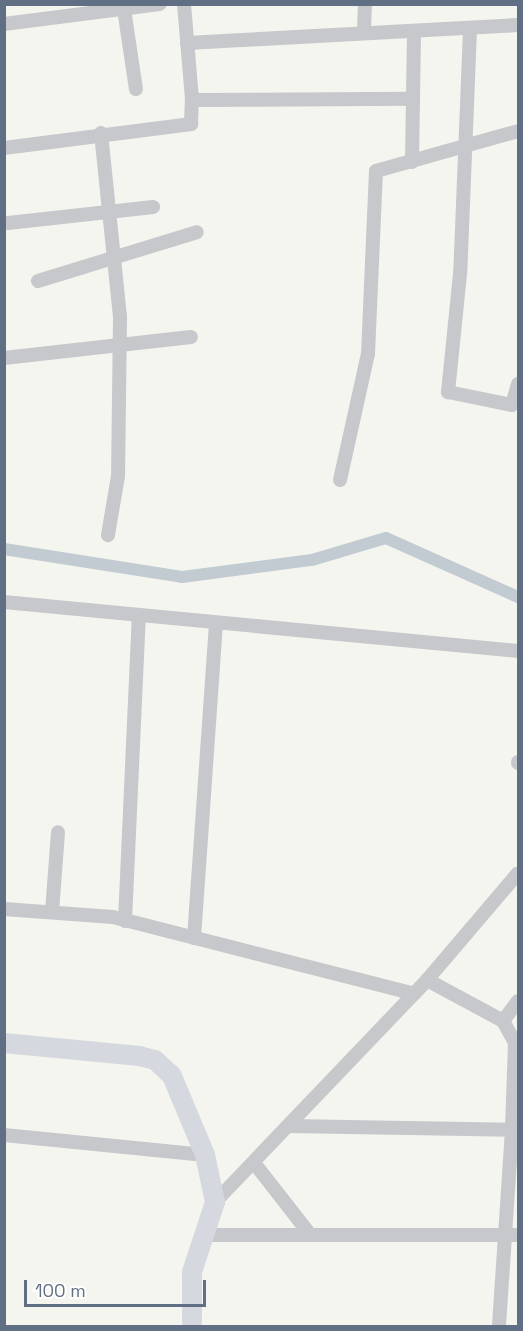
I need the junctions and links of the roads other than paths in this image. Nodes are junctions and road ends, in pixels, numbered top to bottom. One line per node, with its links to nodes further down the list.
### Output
1 (160, 4): 4 (street)
2 (184, 4): 10 (street)
3 (365, 4): 8 (street)
4 (124, 9): 5 (street); 11 (street)
5 (4, 24)
6 (519, 25): 7 (street)
7 (470, 30): 9 (street); 17 (street)
8 (364, 31): 9 (street); 10 (street)
9 (414, 31): 12 (street)
10 (188, 43): 13 (street)
11 (136, 89)
12 (411, 99): 13 (street); 18 (street)
13 (192, 100): 15 (street)
14 (519, 131): 17 (street)
15 (101, 133): 16 (street); 20 (street)
16 (4, 148)
17 (464, 149): 18 (street); 28 (street)
18 (412, 162): 29 (street)
19 (153, 207): 20 (street)
20 (113, 210): 21 (street); 23 (street)
21 (8, 223)
22 (197, 232): 23 (street)
23 (117, 258): 24 (street); 26 (street)
24 (38, 281)
25 (191, 337): 26 (street)
26 (117, 341): 27 (street); 30 (street)
27 (4, 358)
28 (519, 384)
29 (340, 480)
30 (108, 535)
31 (4, 602): 32 (street)
32 (139, 618): 33 (street); 39 (street)
33 (216, 624): 34 (street); 40 (street)
34 (519, 651)
35 (58, 832): 38 (street)
36 (519, 873): 41 (street)
37 (4, 909): 38 (street)
38 (52, 912): 39 (street)
39 (125, 921): 40 (street)
40 (194, 938): 42 (street)
41 (427, 980): 42 (street); 44 (street)
42 (414, 994): 46 (street)
43 (519, 1001): 44 (street)
44 (503, 1022): 47 (street)
45 (4, 1043): 49 (main road)
46 (289, 1126): 47 (street); 50 (street)
47 (515, 1130): 53 (street)
48 (4, 1135): 49 (street)
49 (205, 1155): 51 (main road)
50 (255, 1164): 51 (street); 52 (street)
51 (215, 1202): 54 (main road)
52 (309, 1233): 53 (street); 54 (street)
53 (513, 1234): 56 (street)
54 (202, 1235): 55 (main road)
55 (192, 1326)
56 (498, 1326)

